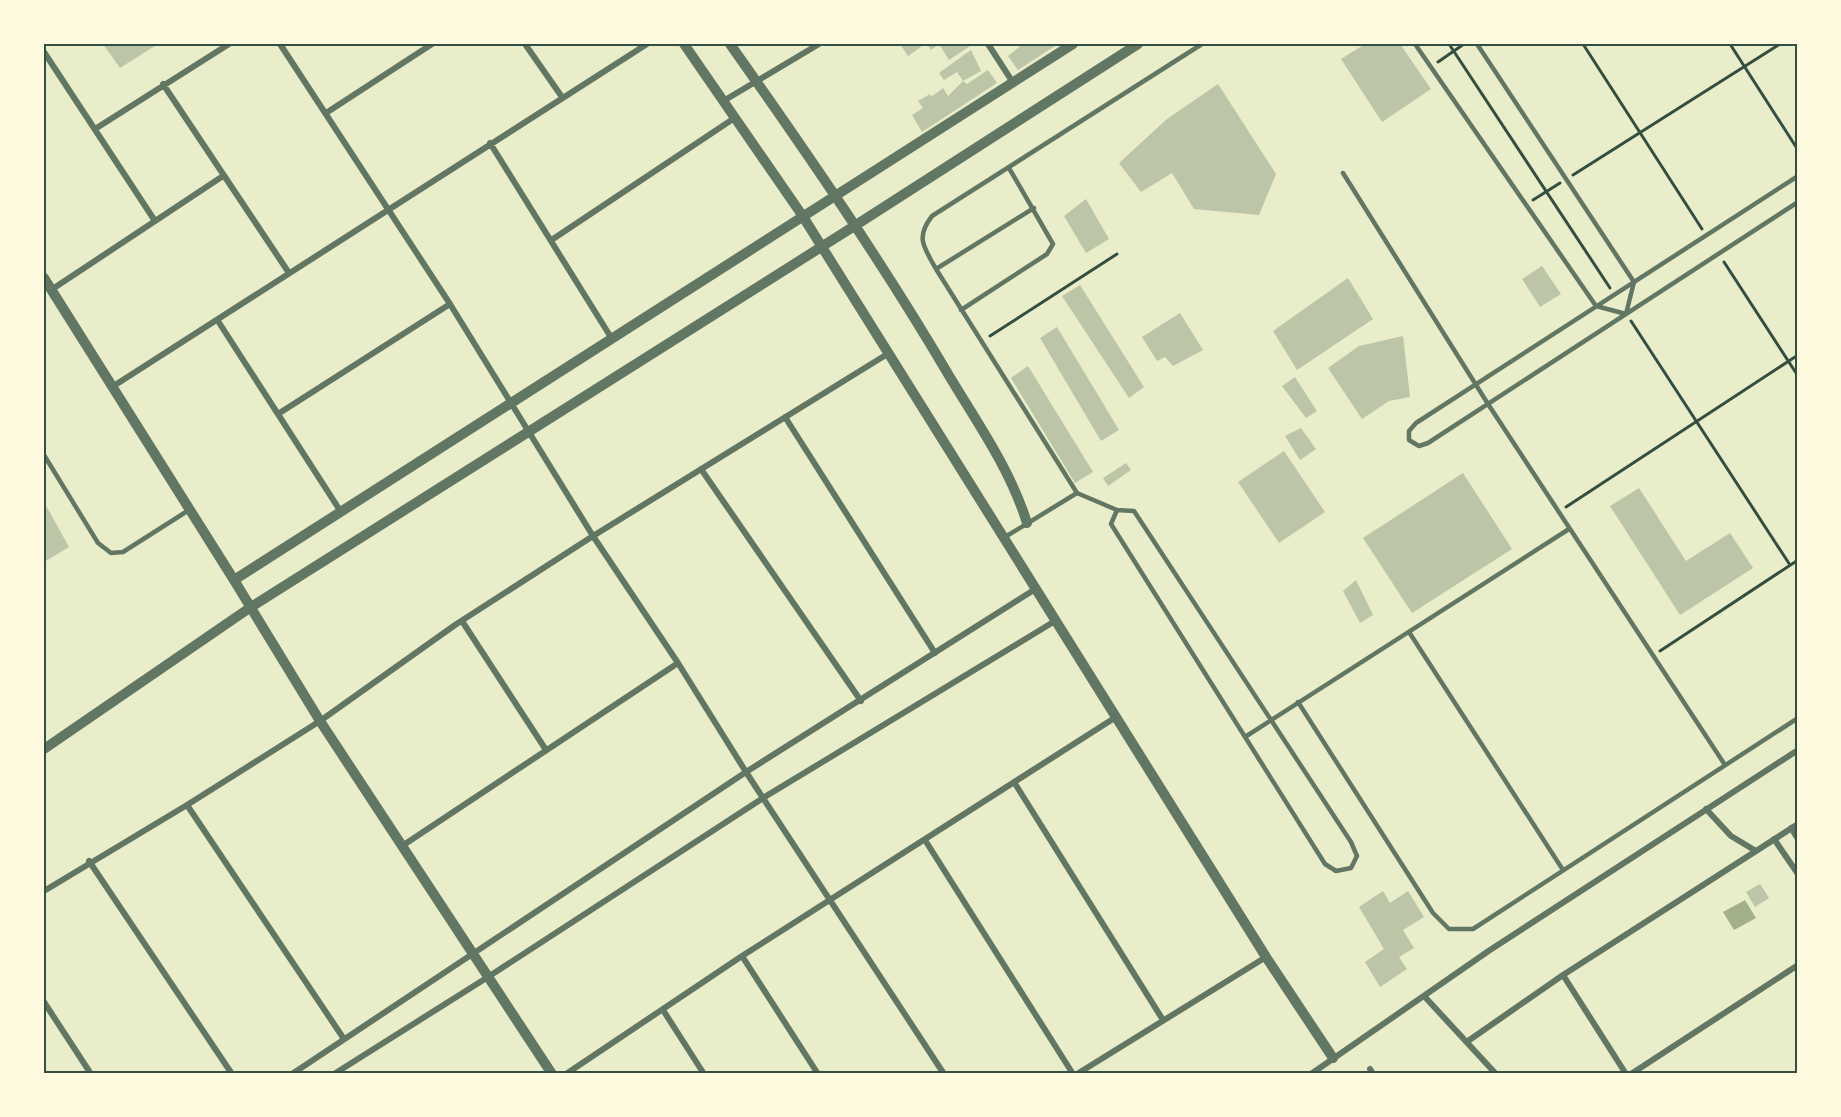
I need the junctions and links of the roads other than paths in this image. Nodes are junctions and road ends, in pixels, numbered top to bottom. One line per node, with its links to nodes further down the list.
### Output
1 (229, 44): 18 (street)
2 (280, 44): 21 (street)
3 (429, 44): 21 (street)
4 (525, 44): 19 (street)
5 (647, 44): 19 (street)
6 (684, 44): 20 (street)
7 (730, 44): 16 (street)
8 (819, 44): 16 (street)
9 (988, 44): 17 (street)
10 (1072, 44): 17 (street)
11 (1136, 44): 35 (street)
12 (1202, 44): 25 (lane)
13 (1415, 44): 44 (lane)
14 (1477, 44): 41 (lane)
15 (44, 52): 23 (street)
16 (756, 81): 20 (street); 29 (street)
17 (1012, 81): 29 (street)
18 (163, 84): 23 (street); 27 (street)
19 (562, 97): 24 (street)
20 (724, 100): 22 (street)
21 (326, 113): 32 (street)
22 (736, 117): 33 (street); 36 (street)
23 (94, 129): 34 (street)
24 (490, 143): 32 (street); 36 (street)
25 (1009, 168): 31 (lane); 38 (lane)
26 (1343, 173): 50 (lane)
27 (223, 176): 34 (street); 39 (street)
28 (1797, 176): 41 (lane)
29 (835, 194): 33 (street); 35 (street)
30 (1797, 202): 46 (lane)
31 (1034, 208): 38 (lane); 45 (lane)
32 (387, 210): 39 (street); 43 (street)
33 (802, 215): 37 (street); 48 (street)
34 (155, 221): 42 (street)
35 (856, 225): 37 (street); 63 (street)
36 (553, 239): 48 (street)
37 (821, 246): 49 (street); 56 (street)
38 (936, 269): 45 (lane)
39 (289, 273): 47 (street)
40 (44, 278): 42 (street)
41 (1634, 282): 44 (lane); 46 (lane)
42 (51, 290): 51 (street)
43 (450, 304): 53 (street); 54 (street)
44 (1596, 306): 46 (lane); 50 (lane)
45 (961, 310): 59 (lane)
46 (1626, 314): 52 (lane)
47 (218, 321): 51 (street); 54 (street)
48 (613, 339): 53 (street)
49 (889, 353): 55 (street); 66 (street)
50 (1476, 384): 52 (lane); 52 (lane)
51 (111, 387): 60 (street)
52 (1488, 404): 64 (lane)
53 (511, 405): 56 (street); 62 (street)
54 (278, 414): 62 (street)
55 (785, 417): 58 (street); 73 (street)
56 (528, 433): 65 (street); 69 (street)
57 (44, 455): 60 (lane)
58 (701, 468): 65 (street); 75 (street)
59 (1077, 493): 61 (lane); 63 (lane)
60 (189, 510): 67 (street)
61 (1117, 510): 79 (lane); 81 (lane)
62 (341, 513): 67 (street)
63 (1027, 523): 66 (lane)
64 (1569, 529): 72 (lane); 85 (lane)
65 (593, 536): 70 (street); 74 (street)
66 (1005, 537): 68 (street)
67 (234, 580): 69 (street)
68 (1037, 588): 71 (street); 73 (street)
69 (251, 607): 80 (street); 82 (street)
70 (462, 621): 80 (street); 83 (street)
71 (1054, 621): 77 (street); 88 (street)
72 (1409, 632): 76 (lane); 99 (lane)
73 (935, 653): 75 (street)
74 (678, 663): 83 (street); 86 (street)
75 (861, 701): 86 (street)
76 (1298, 702): 79 (lane); 99 (lane)
77 (1116, 717): 87 (street); 105 (street)
78 (1797, 718): 85 (lane)
79 (1271, 719): 81 (lane); 81 (lane)
80 (320, 721): 89 (street); 96 (street)
81 (1245, 737)
82 (44, 749)
83 (546, 750): 96 (street)
84 (1797, 750): 90 (street)
85 (1725, 765): 99 (lane)
86 (746, 772): 88 (street); 103 (street)
87 (1014, 783): 95 (street); 112 (street)
88 (763, 798): 102 (street); 108 (street)
89 (188, 805): 98 (street); 113 (street)
90 (1706, 809): 97 (street); 109 (street)
91 (1797, 824): 92 (street)
92 (1791, 828): 93 (street); 94 (street)
93 (1774, 839): 97 (street); 100 (street)
94 (1797, 839)
95 (925, 840): 102 (street); 125 (street)
96 (401, 847): 103 (street)
97 (1756, 851): 107 (street)
98 (89, 861): 101 (street); 117 (street)
99 (1563, 870)
100 (1797, 874)
101 (44, 891)
102 (831, 900): 104 (street); 124 (street)
103 (473, 952): 108 (street); 113 (street)
104 (742, 956): 111 (street); 123 (street)
105 (1266, 957): 112 (street); 115 (street)
106 (1797, 965): 129 (street)
107 (1563, 975): 114 (street); 128 (street)
108 (488, 977): 119 (street); 120 (street)
109 (1425, 997): 114 (street); 115 (street)
110 (44, 1002): 116 (street)
111 (663, 1010): 121 (street); 122 (street)
112 (1163, 1020): 125 (street)
113 (344, 1039): 118 (street)
114 (1468, 1041): 127 (street)
115 (1333, 1058): 126 (street)
116 (91, 1074)
117 (232, 1074)
118 (292, 1074)
119 (334, 1074)
120 (552, 1074)
121 (566, 1074)
122 (704, 1074)
123 (818, 1074)
124 (944, 1074)
125 (1075, 1074)
126 (1311, 1074)
127 (1496, 1074)
128 (1626, 1074)
129 (1631, 1074)

